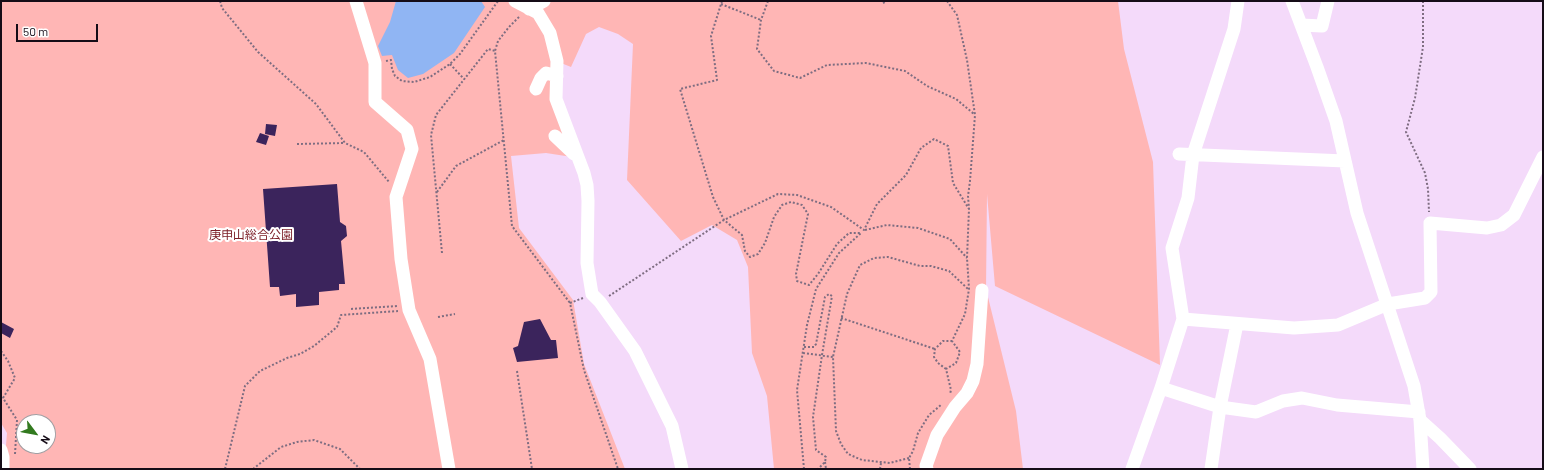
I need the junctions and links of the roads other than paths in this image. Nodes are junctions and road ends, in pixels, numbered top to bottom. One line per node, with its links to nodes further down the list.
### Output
1 (356, 1): 26 (street)
2 (515, 1): 7 (street)
3 (544, 1): 7 (street)
4 (1238, 1): 13 (street)
5 (1292, 1): 8 (street)
6 (1328, 1): 8 (street)
7 (529, 8): 9 (street)
8 (1301, 25): 16 (street)
9 (557, 76): 10 (street); 15 (street)
10 (536, 89)
11 (555, 136): 15 (street)
12 (1179, 154): 13 (street)
13 (1194, 155): 16 (street); 19 (street)
14 (1543, 157): 18 (street)
15 (578, 158): 27 (street)
16 (1345, 160): 18 (street)
17 (982, 290): 28 (street)
18 (1388, 304): 20 (street); 23 (street)
19 (1183, 319): 20 (street); 21 (street)
20 (1237, 324): 22 (street)
21 (1161, 388): 22 (street); 29 (street)
22 (1220, 407): 23 (street); 30 (street)
23 (1419, 416): 31 (street); 32 (street)
24 (1, 450): 25 (street)
25 (3, 469)
26 (449, 469)
27 (682, 469)
28 (927, 469)
29 (1132, 469)
30 (1211, 469)
31 (1423, 469)
32 (1470, 469)

